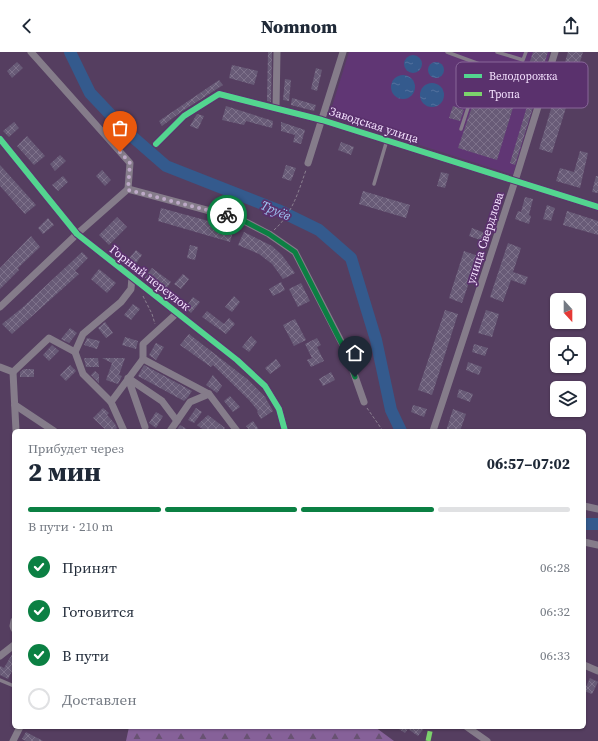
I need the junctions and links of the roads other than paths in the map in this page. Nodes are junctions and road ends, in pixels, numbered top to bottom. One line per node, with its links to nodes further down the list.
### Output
1 (31, 52): 22 (street)
2 (277, 52): 11 (street)
3 (343, 52): 14 (street)
4 (447, 52): 9 (lane)
5 (496, 52): 8 (lane)
6 (526, 52): 8 (lane)
7 (555, 52): 10 (street, улица Свердлова)
8 (509, 54)
9 (474, 62)
10 (552, 62)
11 (276, 108): 14 (street, Заводская улица); 18 (street, Заводская улица)
12 (468, 108): 15 (lane)
13 (538, 108): 20 (street, улица Свердлова)
14 (322, 120): 17 (street, Заводская улица); 19 (street)
15 (461, 128)
16 (0, 139): 24 (street, Горный переулок)
17 (387, 140): 20 (street, Заводская улица); 21 (lane)
18 (156, 144)
19 (308, 163)
20 (516, 181): 23 (street, Заводская улица); 45 (street, улица Свердлова)
21 (374, 184)
22 (128, 190): 24 (street); 35 (street)
23 (598, 207)
24 (77, 234): 25 (street, Горный переулок); 26 (street)
25 (132, 277): 27 (street, Горный переулок); 28 (street)
26 (0, 307)
27 (177, 313): 29 (street); 44 (street, Горный переулок)
28 (75, 352): 31 (street); 34 (street)
29 (142, 359): 32 (street); 33 (street)
30 (0, 367): 31 (street)
31 (13, 372): 36 (street)
32 (128, 378): 34 (street); 37 (street); 38 (street)
33 (209, 394): 37 (street); 43 (street)
34 (111, 402): 41 (street)
35 (364, 402)
36 (15, 405): 39 (street); 40 (street)
37 (177, 420): 42 (street)
38 (145, 427)
39 (16, 429)
40 (51, 429)
41 (123, 429)
42 (171, 429)
43 (235, 429)
44 (284, 429)
45 (434, 429)
46 (586, 506): 47 (street)
47 (598, 509)
48 (586, 542): 49 (street)
49 (598, 545)
50 (12, 647): 51 (street)
51 (0, 656)
52 (586, 666): 53 (street)
53 (598, 672)
54 (0, 680): 55 (lane)
55 (12, 685)
56 (19, 729): 58 (street)
57 (470, 729): 59 (street)
58 (13, 741)
59 (487, 741)

